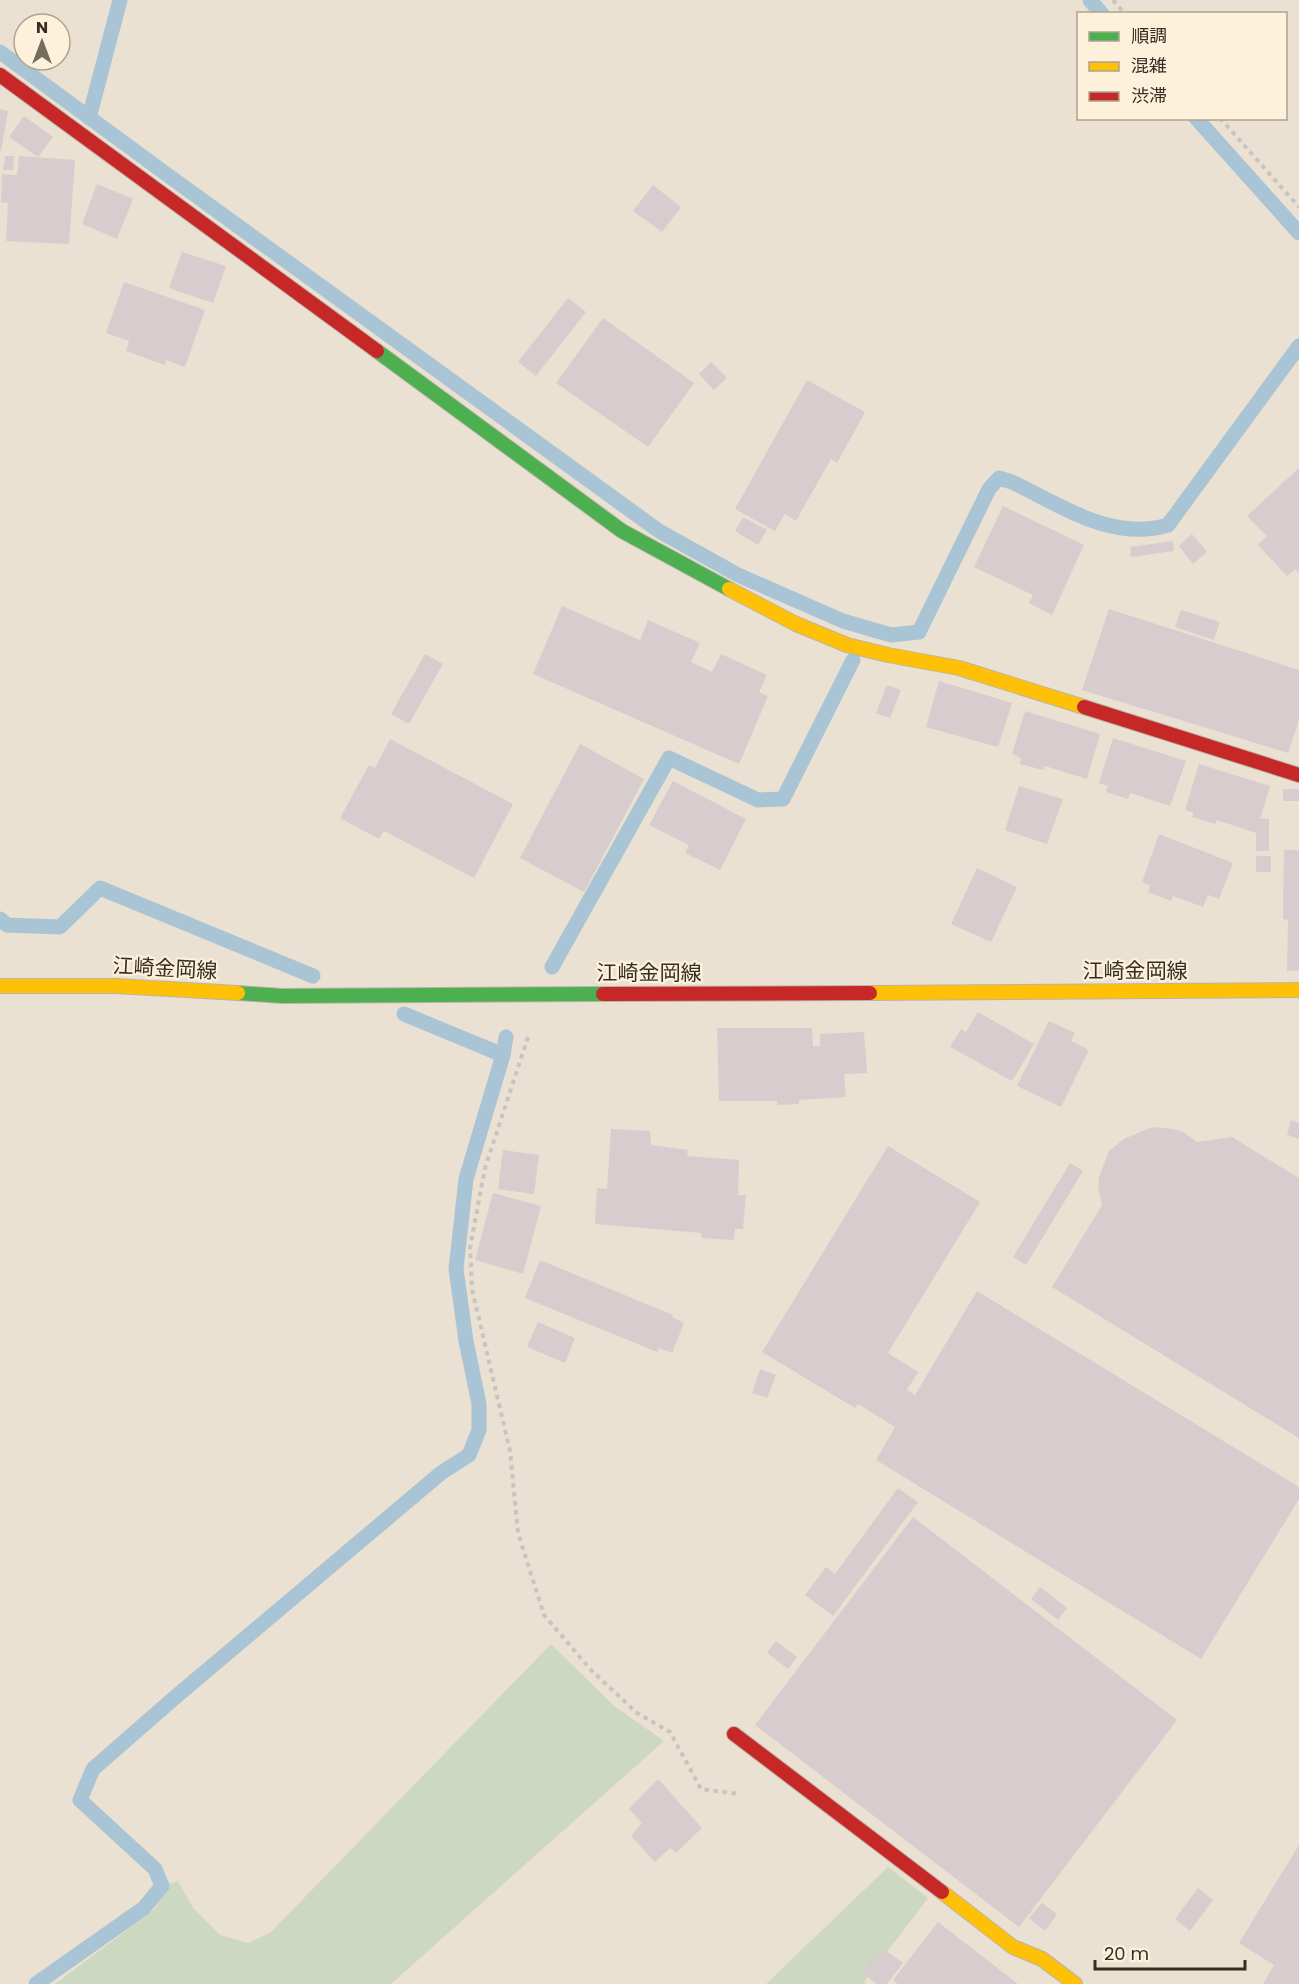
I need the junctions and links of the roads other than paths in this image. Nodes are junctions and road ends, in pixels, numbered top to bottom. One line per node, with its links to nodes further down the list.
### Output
1 (0, 75): 2 (street)
2 (1299, 775)
3 (0, 986): 4 (street, 江崎金岡線)
4 (1299, 990)
5 (734, 1734): 6 (street)
6 (1075, 1984)

